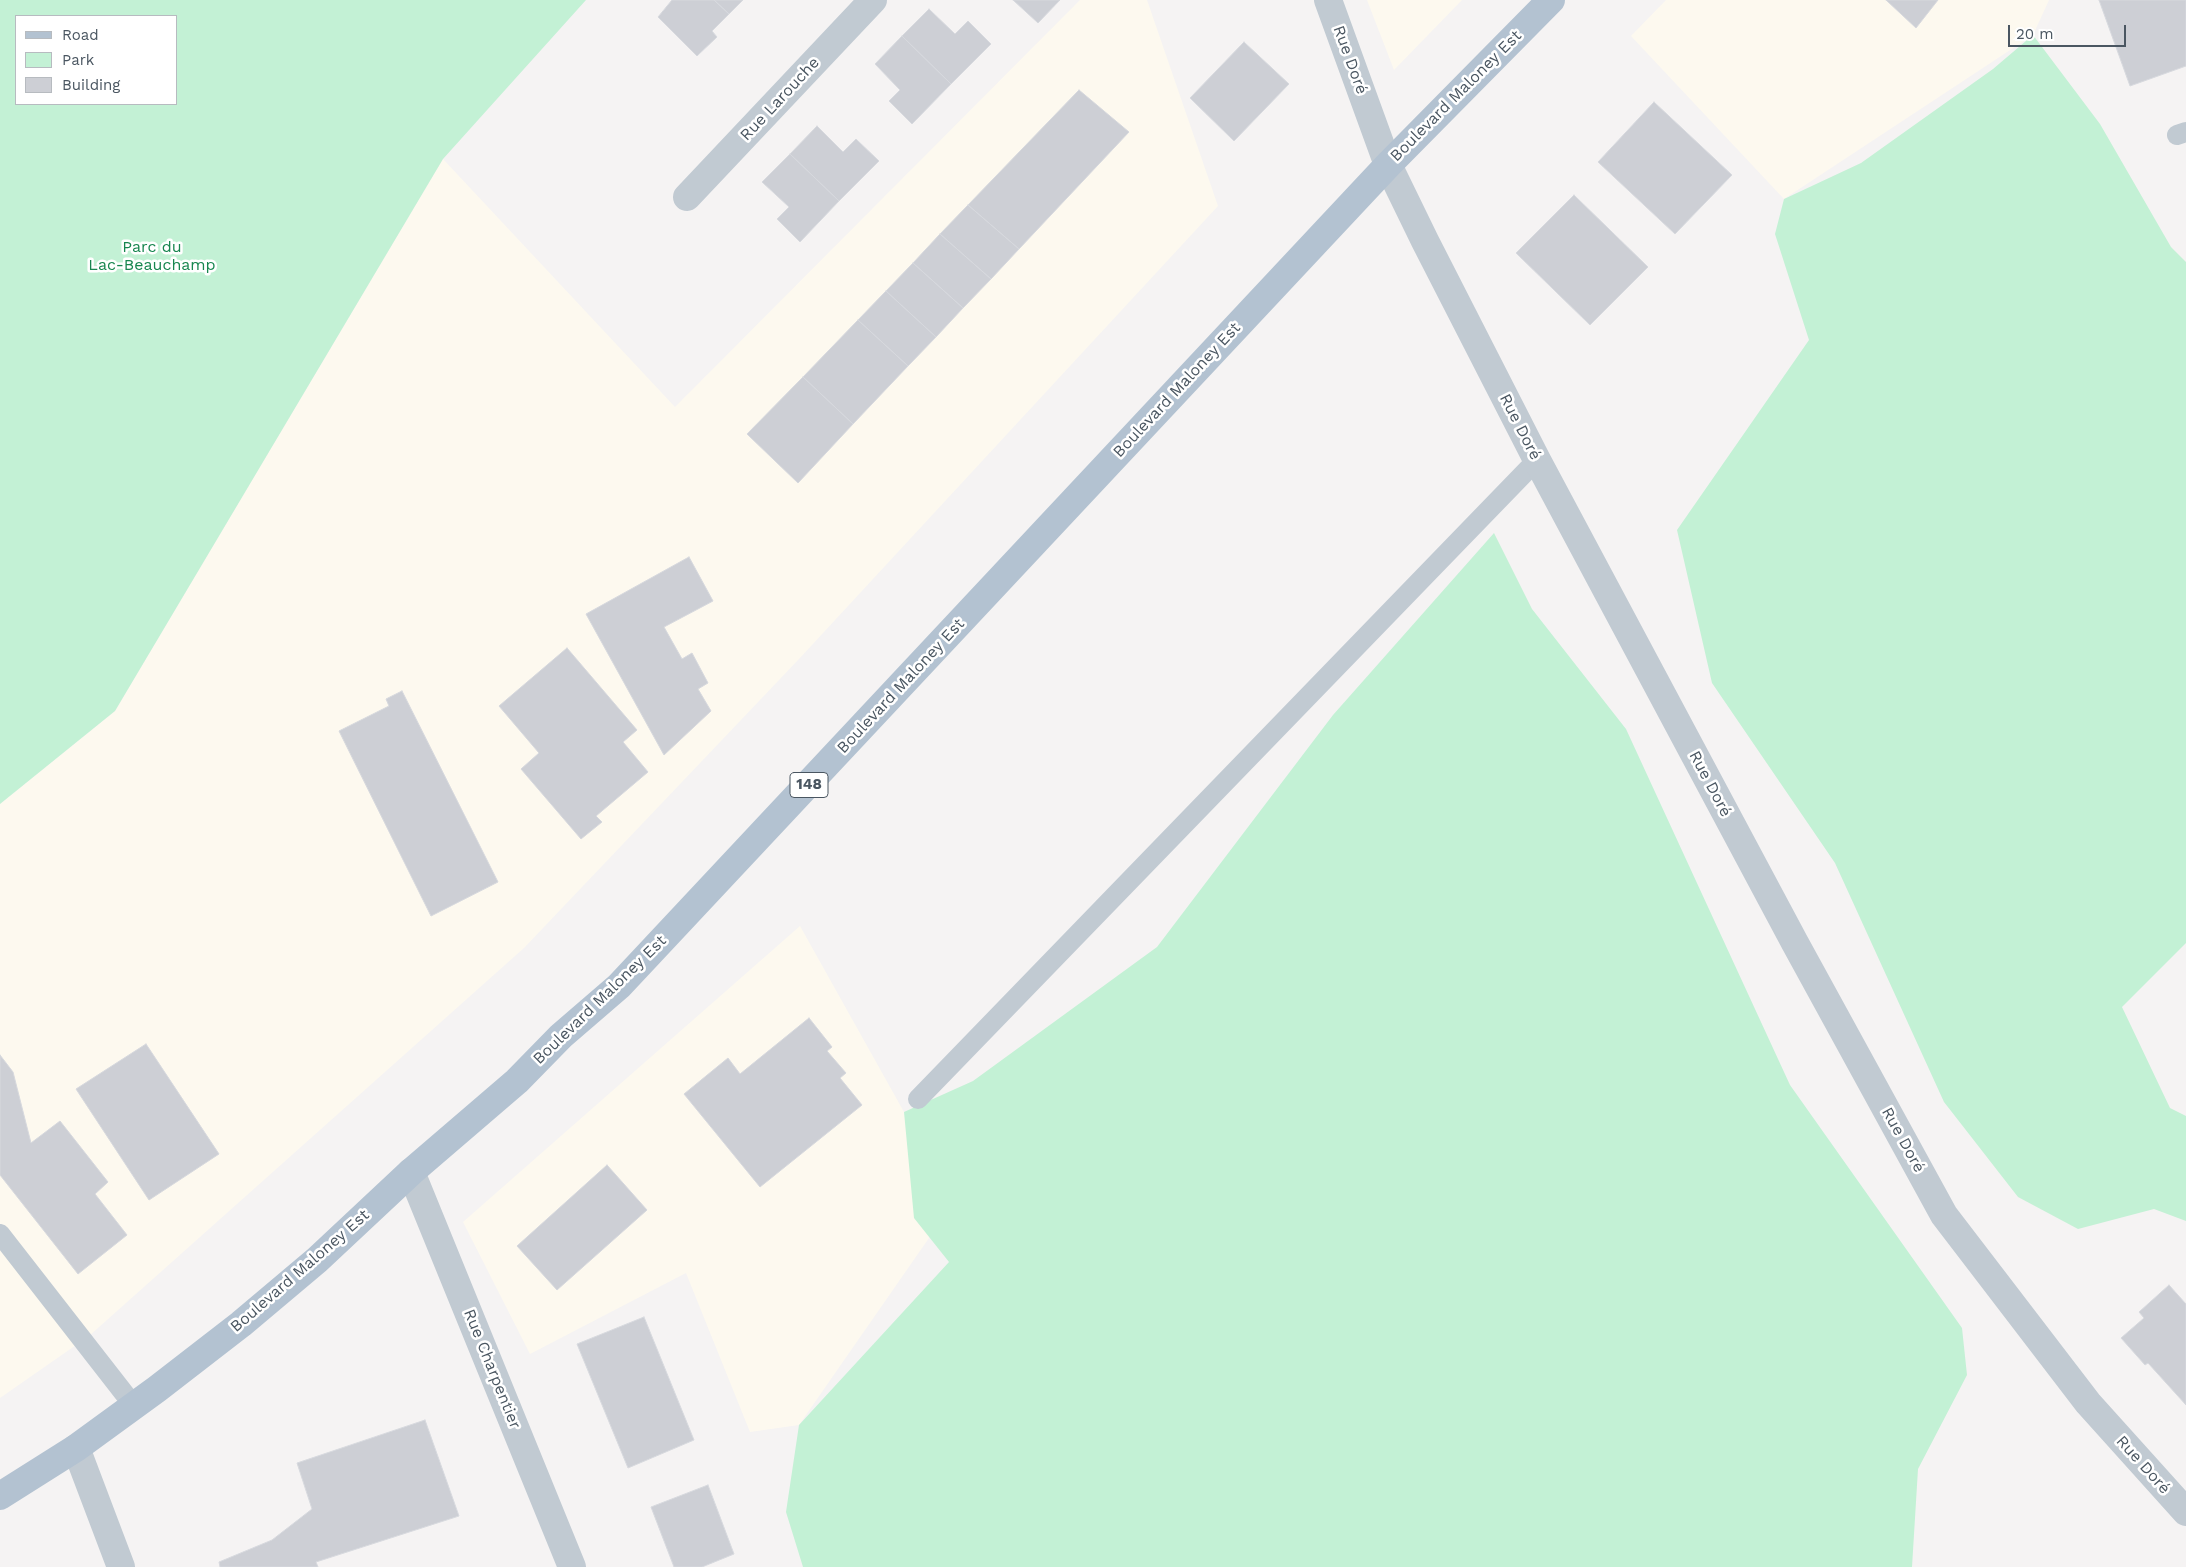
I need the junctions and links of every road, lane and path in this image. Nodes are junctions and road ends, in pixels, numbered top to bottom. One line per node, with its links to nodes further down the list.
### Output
1 (873, 0): 5 (street, Rue Larouche)
2 (1328, 0): 4 (street, Rue Doré)
3 (1551, 0): 4 (main road, Boulevard Maloney Est / 148)
4 (1388, 165): 6 (street, Rue Doré); 8 (main road, Boulevard Maloney Est / 148)
5 (687, 197)
6 (1537, 460): 7 (lane); 13 (street, Rue Doré)
7 (918, 1099)
8 (411, 1172): 10 (main road, Boulevard Maloney Est / 148); 15 (street, Rue Charpentier)
9 (0, 1234): 10 (lane)
10 (134, 1406): 11 (main road, Boulevard Maloney Est / 148)
11 (76, 1448): 12 (main road, Boulevard Maloney Est / 148); 14 (street)
12 (0, 1496)
13 (2186, 1512)
14 (121, 1567)
15 (572, 1567)

